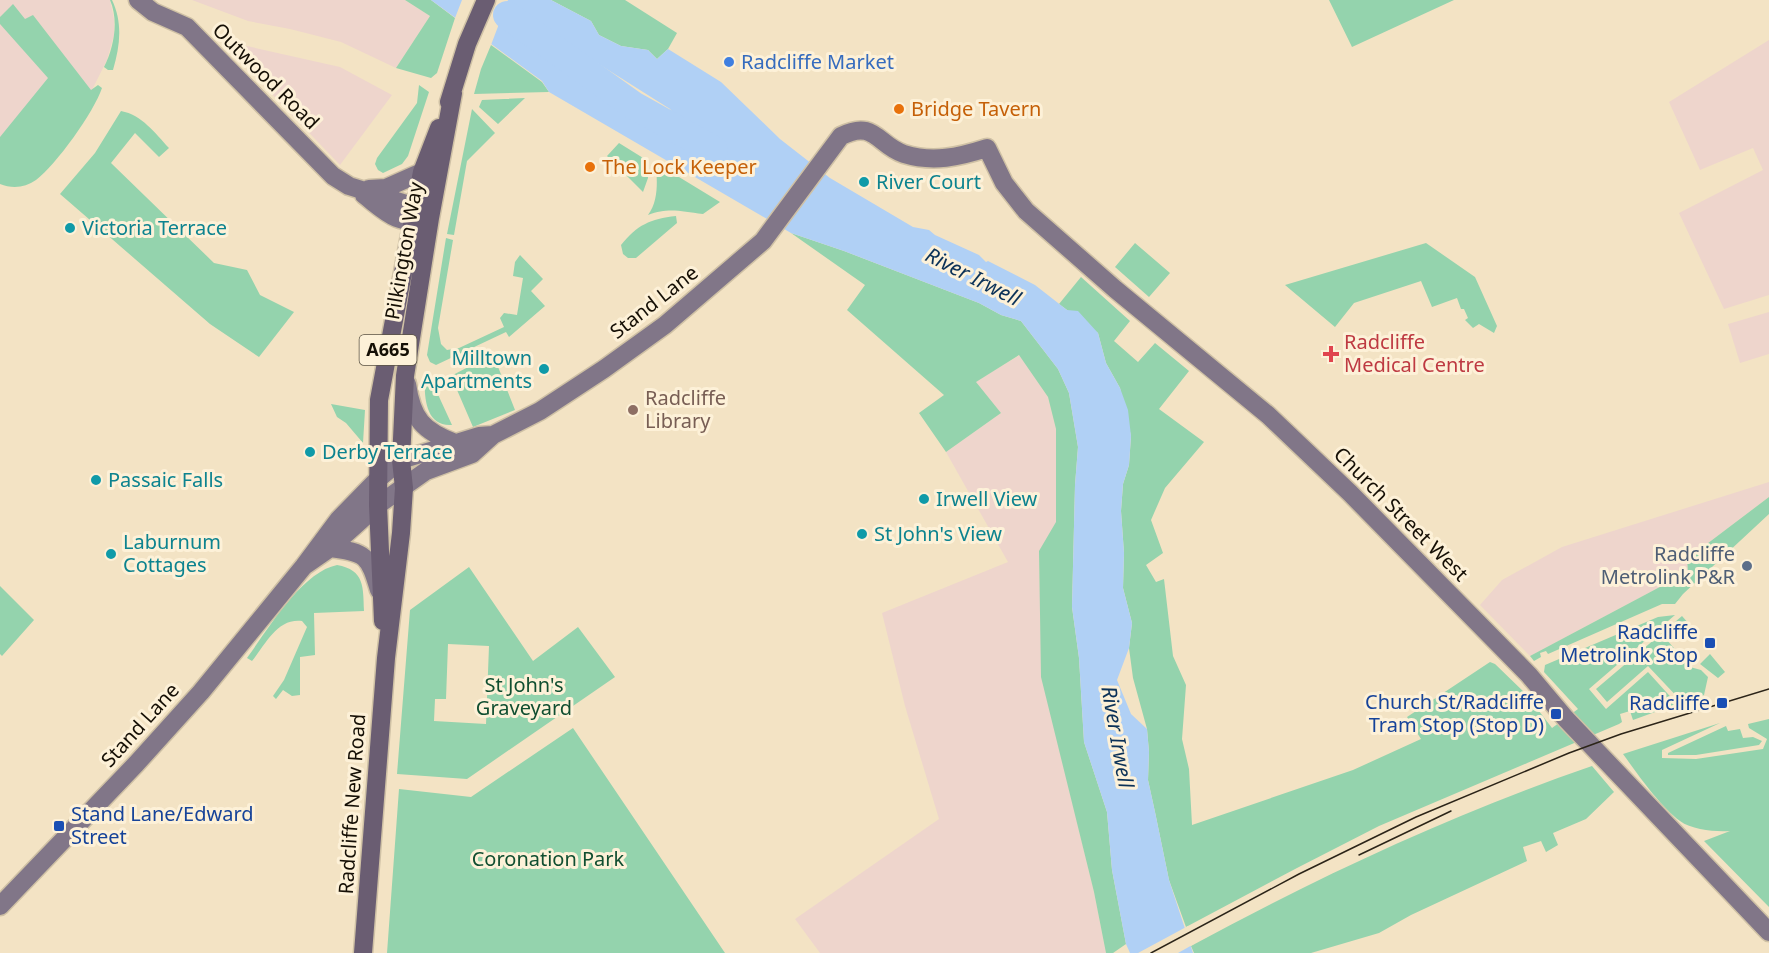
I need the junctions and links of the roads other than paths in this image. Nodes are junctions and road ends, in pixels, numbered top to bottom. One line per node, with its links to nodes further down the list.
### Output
1 (138, 0): 6 (street, Outwood Road)
2 (486, 0): 3 (main road, Pilkington Way / A665)
3 (453, 93): 5 (main road, Pilkington Way / A665); 7 (main road, Pilkington Way / A665)
4 (987, 148): 9 (street, Stand Lane); 20 (street, Church Street West)
5 (422, 172): 6 (street); 7 (main road, Pilkington Way / A665)
6 (358, 190): 7 (street, Outwood Road)
7 (419, 216): 8 (main road, Pilkington Way / A665); 12 (main road, Pilkington Way / A665)
8 (405, 376): 10 (street); 11 (main road, Pilkington Way / A665)
9 (493, 435): 10 (street, Stand Lane); 13 (street, Stand Lane)
10 (455, 443): 11 (street, Stand Lane)
11 (402, 460): 12 (street, Stand Lane); 13 (main road, Pilkington Way / A665)
12 (378, 479): 14 (main road, Radcliffe New Road / A665); 16 (street, Stand Lane)
13 (404, 488): 14 (street, Stand Lane); 18 (main road, Radcliffe New Road / A665)
14 (378, 505): 15 (street, Stand Lane); 17 (main road, Radcliffe New Road / A665)
15 (330, 548): 16 (street, Stand Lane); 17 (street)
16 (304, 566): 19 (street, Stand Lane)
17 (380, 592): 18 (main road, Radcliffe New Road / A665)
18 (386, 658): 21 (main road, Radcliffe New Road / A665)
19 (0, 906)
20 (1769, 932)
21 (363, 953)

